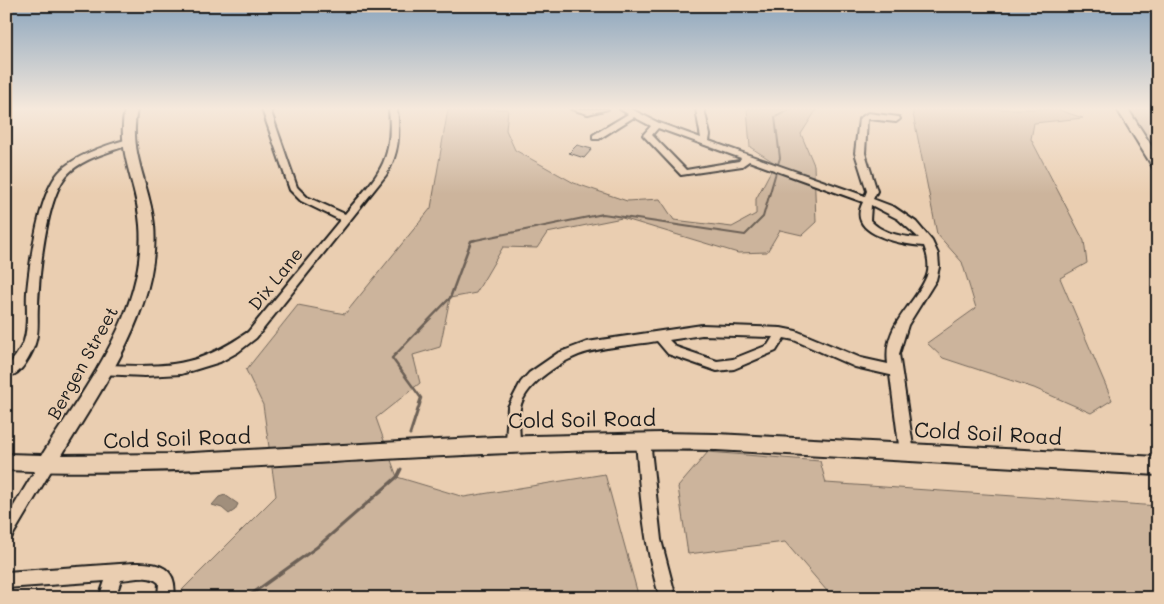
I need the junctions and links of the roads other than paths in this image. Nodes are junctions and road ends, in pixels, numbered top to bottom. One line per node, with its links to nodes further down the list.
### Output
1 (128, 137): 9 (street, Bergen Street)
2 (276, 137): 14 (street)
3 (396, 137): 14 (street, Dix Lane)
4 (649, 137): 11 (street)
5 (690, 137): 10 (street)
6 (705, 137): 10 (street)
7 (861, 137): 13 (street)
8 (1140, 137): 12 (street)
9 (128, 142): 18 (street); 19 (street, Bergen Street)
10 (704, 142): 11 (street)
11 (747, 157): 13 (street)
12 (1158, 166)
13 (868, 200): 15 (street); 15 (street)
14 (347, 219): 19 (street, Dix Lane)
15 (928, 242): 20 (street)
16 (781, 333): 17 (street); 17 (street); 20 (street)
17 (659, 336): 22 (street)
18 (12, 370)
19 (103, 370): 25 (street, Bergen Street)
20 (895, 371): 23 (street)
21 (643, 440): 22 (street, Cold Soil Road); 23 (street, Cold Soil Road); 32 (street)
22 (514, 444): 25 (street, Cold Soil Road)
23 (907, 452): 26 (street, Cold Soil Road)
24 (6, 462): 25 (street, Cold Soil Road)
25 (46, 464): 27 (street, Bergen Street)
26 (1158, 466)
27 (6, 533)
28 (116, 573): 29 (street); 30 (street); 31 (street)
29 (6, 580)
30 (107, 598)
31 (166, 598)
32 (668, 598)

